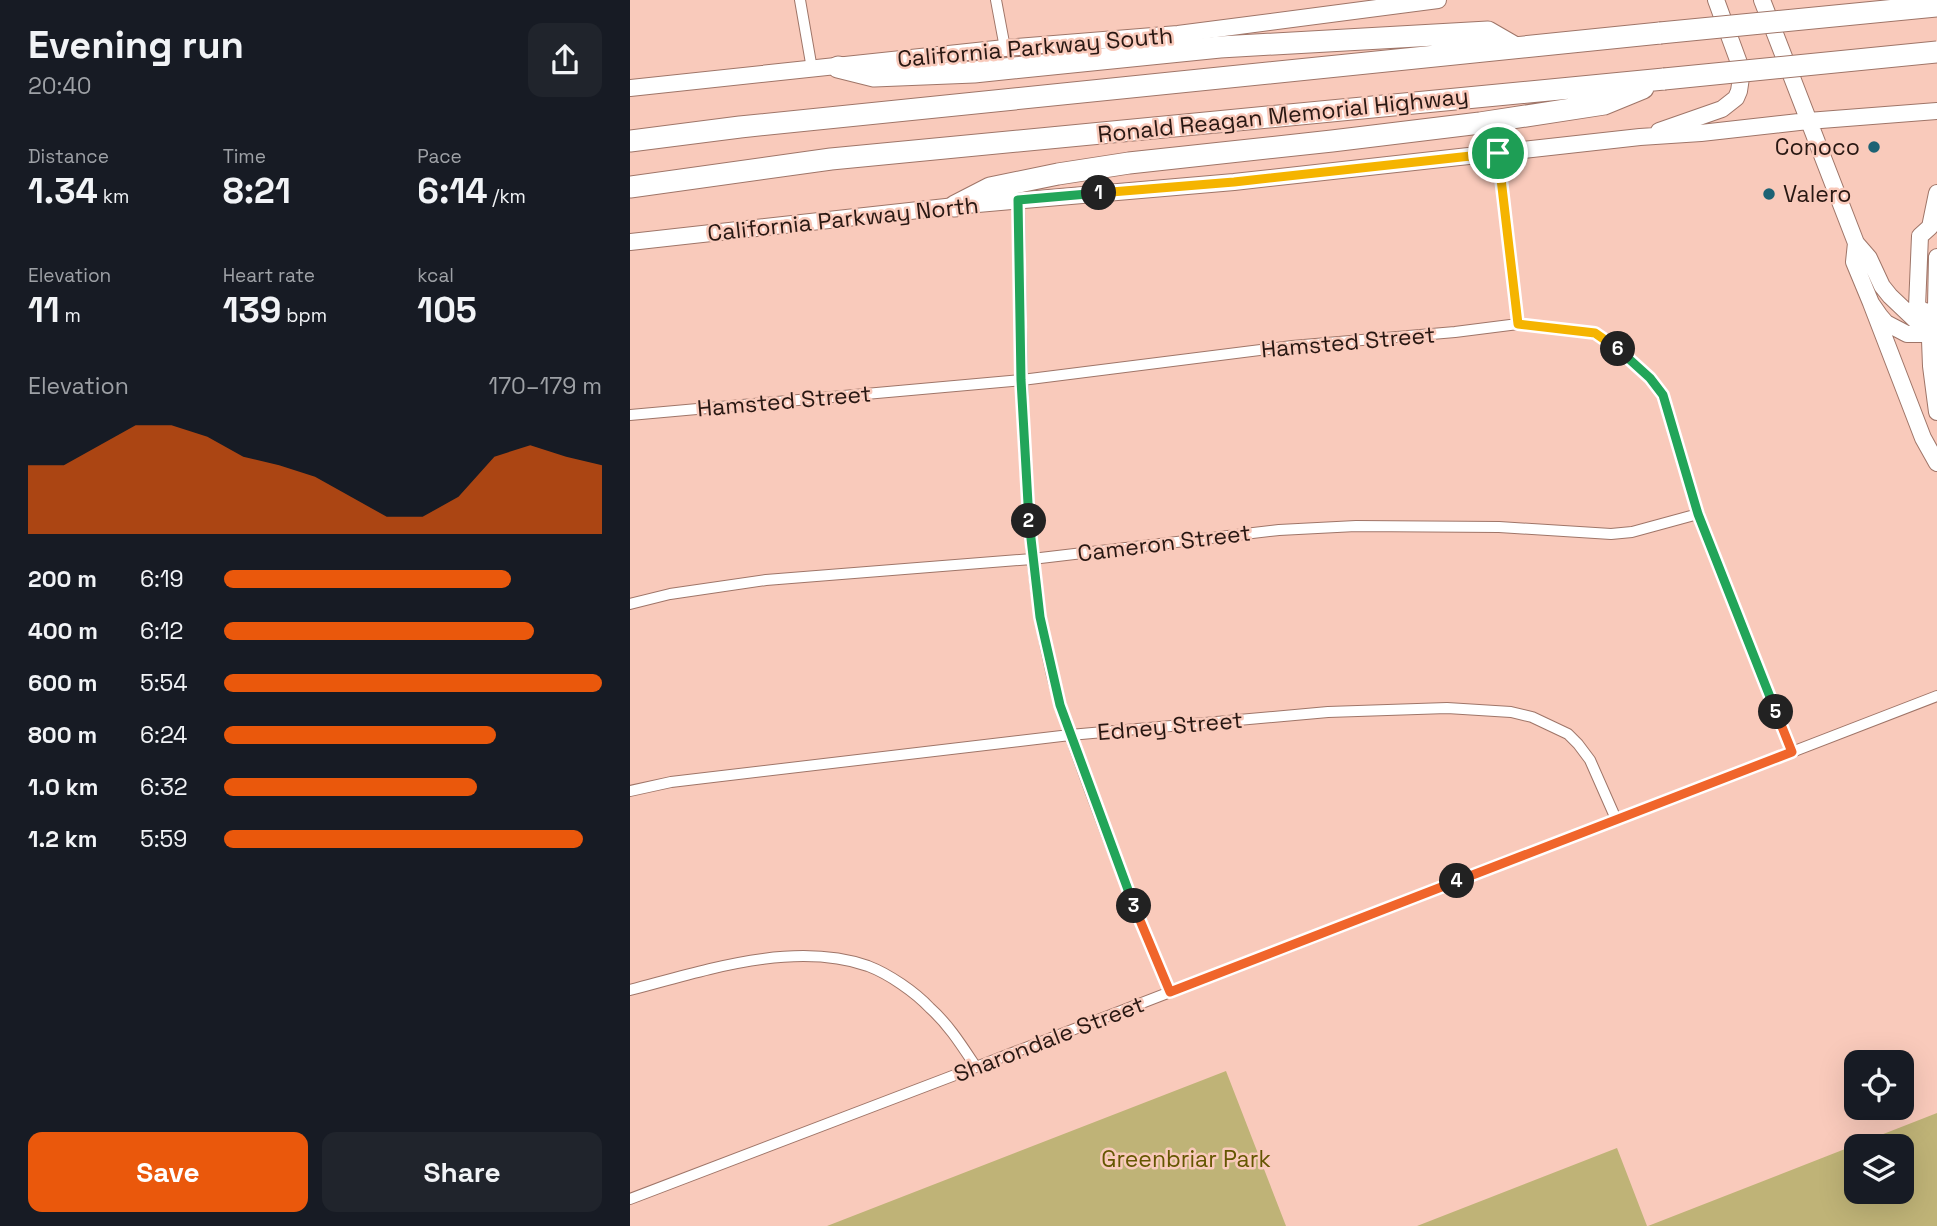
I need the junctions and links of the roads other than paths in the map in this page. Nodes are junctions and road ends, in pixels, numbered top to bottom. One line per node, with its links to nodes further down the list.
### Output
1 (800, 0): 11 (street)
2 (996, 0): 8 (street)
3 (1438, 0): 8 (main road, California Parkway South)
4 (1716, 0): 16 (main road)
5 (1762, 0): 15 (main road)
6 (1937, 6): 7 (highway, Ronald Reagan Memorial Highway, bridge)
7 (1514, 47): 10 (highway); 17 (highway, Ronald Reagan Memorial Highway)
8 (1005, 48): 10 (main road, California Parkway South)
9 (1937, 52): 12 (highway, Ronald Reagan Memorial Highway, bridge)
10 (838, 67): 11 (main road, California Parkway South)
11 (812, 69): 13 (main road, California Parkway South)
12 (1664, 79): 19 (highway, Ronald Reagan Memorial Highway); 22 (highway)
13 (630, 88)
14 (1937, 111): 15 (main road, California Parkway North)
15 (1808, 121): 16 (main road, California Parkway North); 25 (main road)
16 (1640, 137): 18 (main road, California Parkway North)
17 (630, 141)
18 (1498, 153): 21 (main road, California Parkway North); 29 (street)
19 (630, 187)
20 (1937, 193): 23 (main road)
21 (1018, 200): 22 (main road, California Parkway North); 31 (street)
22 (955, 206): 24 (main road, California Parkway North)
23 (1934, 233): 28 (main road)
24 (630, 242)
25 (1856, 243): 27 (main road); 30 (main road)
26 (1937, 257): 28 (main road)
27 (1871, 303): 30 (main road); 34 (main road)
28 (1929, 314): 30 (main road)
29 (1518, 324): 31 (street, Hamsted Street); 35 (street, Hamsted Street)
30 (1930, 334): 32 (main road)
31 (1021, 380): 33 (street, Hamsted Street); 36 (street)
32 (1937, 412)
33 (630, 415)
34 (1937, 463)
35 (1698, 514): 36 (street, Cameron Street); 40 (street, Hamsted Street)
36 (1032, 559): 37 (street, Cameron Street); 39 (street)
37 (630, 604)
38 (1937, 696): 40 (street, Sharondale Street)
39 (1070, 735): 41 (street, Edney Street); 42 (street, Edney Street); 44 (street)
40 (1792, 752): 42 (street, Sharondale Street)
41 (630, 791)
42 (1616, 819): 44 (street, Sharondale Street)
43 (630, 990): 45 (street)
44 (1170, 992): 45 (street, Sharondale Street)
45 (976, 1067): 46 (street, Sharondale Street)
46 (630, 1199)

